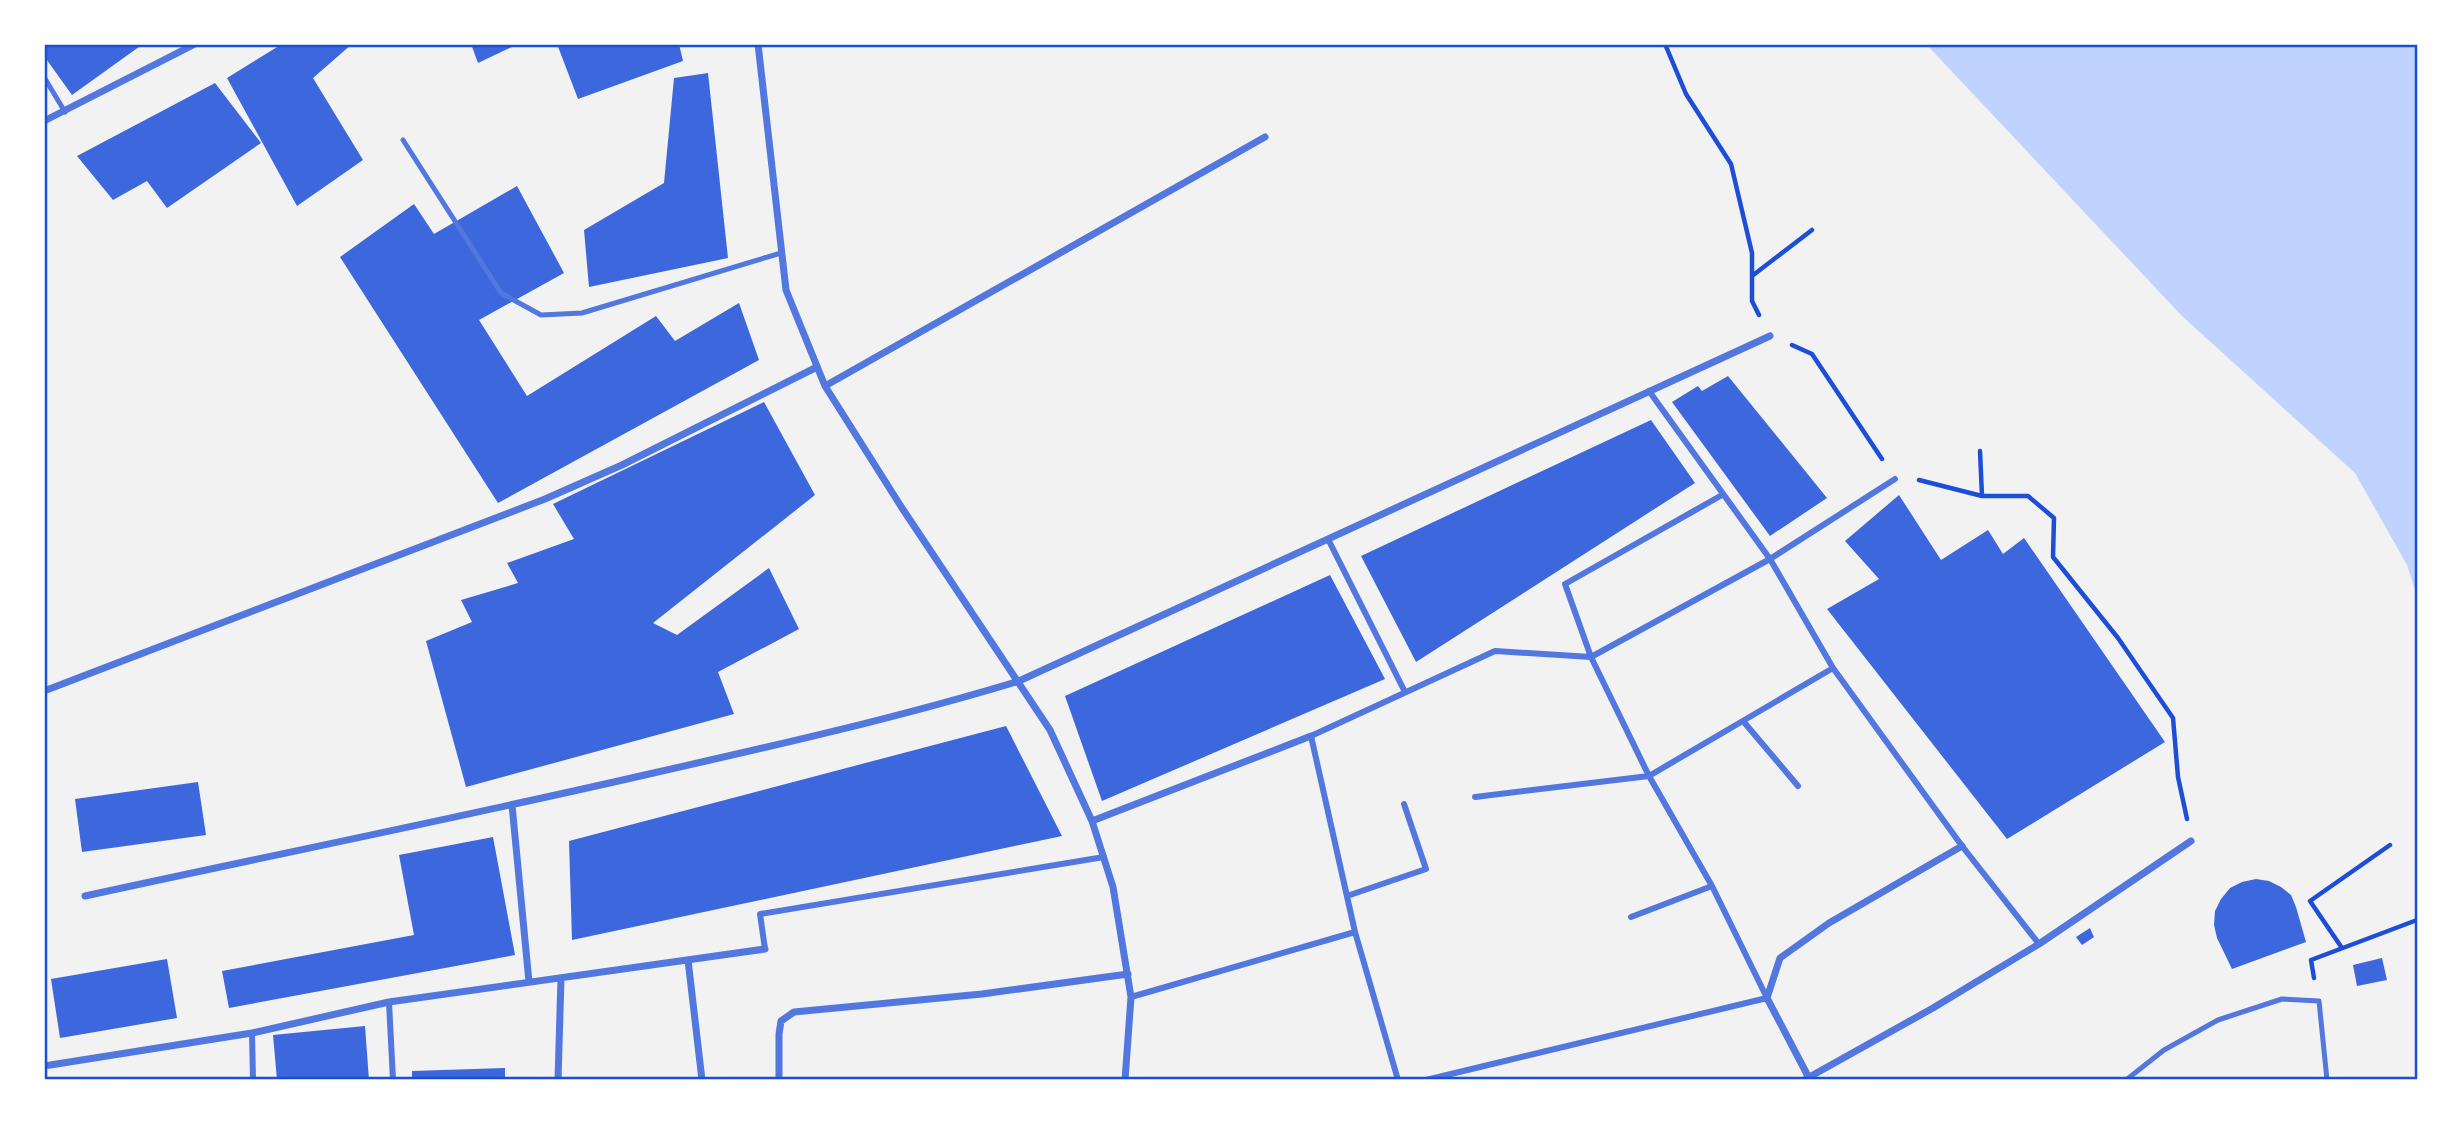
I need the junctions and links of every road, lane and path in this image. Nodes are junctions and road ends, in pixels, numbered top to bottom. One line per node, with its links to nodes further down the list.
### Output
1 (194, 44): 5 (street)
2 (758, 44): 10 (street)
3 (1665, 44): 11 (path)
4 (44, 77): 5 (lane)
5 (65, 112): 6 (street)
6 (44, 121)
7 (1265, 136): 14 (street)
8 (403, 140): 10 (lane)
9 (1812, 230): 11 (path)
10 (781, 253): 13 (street)
11 (1752, 277): 12 (path)
12 (1770, 336): 15 (street); 17 (path)
13 (817, 366): 14 (street); 25 (street)
14 (825, 386): 24 (street)
15 (1649, 391): 18 (street); 20 (street)
16 (1980, 450): 19 (path)
17 (1895, 479): 19 (path); 21 (street)
18 (1721, 495): 21 (street); 22 (street)
19 (1982, 496): 35 (path)
20 (1328, 539): 24 (street); 26 (street)
21 (1770, 559): 22 (street); 23 (street)
22 (1591, 657): 26 (street); 29 (street)
23 (1833, 668): 27 (street); 37 (street)
24 (1018, 681): 33 (street); 34 (street)
25 (44, 691)
26 (1405, 692): 28 (street)
27 (1743, 721): 29 (street); 30 (street)
28 (1311, 736): 34 (street); 41 (street)
29 (1649, 776): 31 (street); 39 (street)
30 (1798, 786)
31 (1475, 797)
32 (1404, 804): 41 (street)
33 (512, 805): 40 (street); 51 (street)
34 (1092, 821): 38 (street)
35 (2192, 841): 45 (street)
36 (2390, 845): 47 (path)
37 (1962, 846): 45 (street); 53 (street)
38 (1104, 857): 46 (street); 49 (street)
39 (1712, 886): 42 (street); 53 (street)
40 (85, 896)
41 (1347, 896): 44 (street)
42 (1631, 917)
43 (2417, 920): 47 (path)
44 (1355, 932): 52 (street); 65 (street)
45 (2039, 944): 58 (street)
46 (765, 948): 48 (street)
47 (2342, 948): 54 (path)
48 (688, 960): 50 (street); 62 (street)
49 (1128, 974): 52 (street); 63 (street)
50 (561, 978): 51 (street); 61 (street)
51 (529, 982): 55 (street)
52 (1131, 997): 64 (street)
53 (1767, 998): 58 (street); 66 (street)
54 (2319, 1001): 67 (lane); 68 (lane)
55 (390, 1002): 56 (street); 60 (street)
56 (252, 1033): 57 (street); 59 (street)
57 (44, 1066)
58 (1806, 1079)
59 (253, 1080)
60 (393, 1080)
61 (558, 1080)
62 (702, 1080)
63 (779, 1080)
64 (1125, 1080)
65 (1398, 1080)
66 (1426, 1080)
67 (2126, 1080)
68 (2327, 1080)

